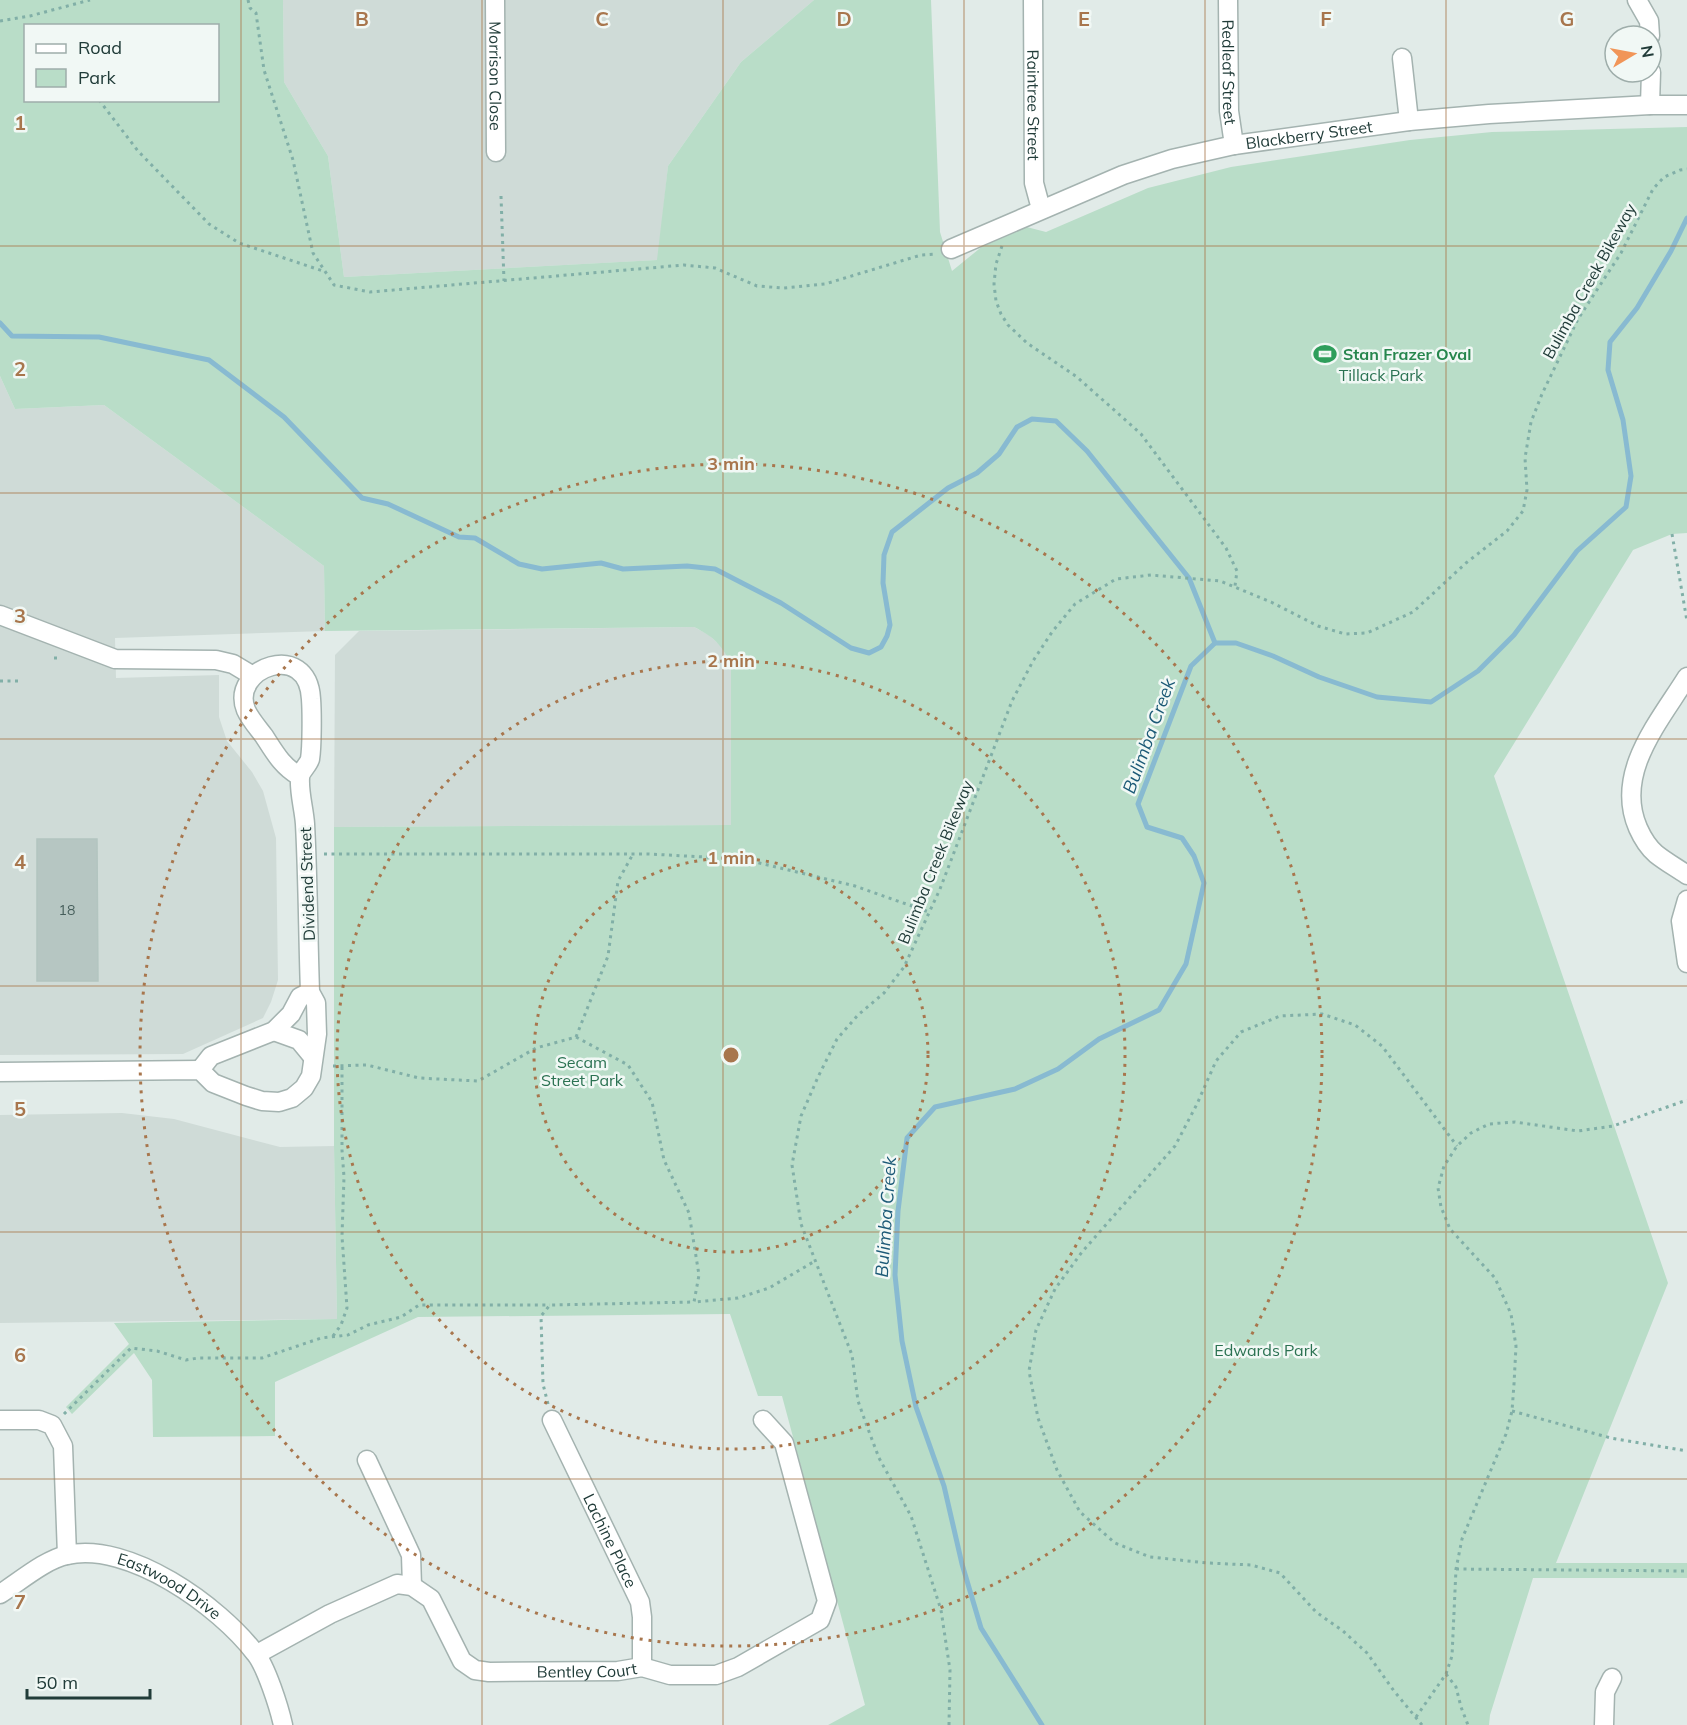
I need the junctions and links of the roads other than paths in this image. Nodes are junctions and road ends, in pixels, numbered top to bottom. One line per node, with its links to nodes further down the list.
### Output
1 (495, 0): 12 (street, Morrison Close)
2 (1033, 0): 13 (street, Raintree Street)
3 (1228, 0): 11 (street, Redleaf Street)
4 (1638, 0): 5 (street)
5 (1649, 24)
6 (1402, 58): 10 (street)
7 (1651, 84): 8 (street)
8 (1650, 105): 9 (street, Blackberry Street); 10 (street, Blackberry Street)
9 (1687, 105)
10 (1409, 121): 11 (street, Blackberry Street)
11 (1234, 145): 13 (street, Blackberry Street)
12 (496, 152)
13 (1041, 209): 14 (street, Blackberry Street)
14 (951, 249)
15 (0, 615): 16 (street)
16 (253, 676): 18 (street); 18 (street)
17 (1687, 677): 19 (street)
18 (299, 776): 22 (street, Dividend Street)
19 (1687, 875)
20 (1687, 900): 21 (street)
21 (1687, 963)
22 (310, 992): 23 (street); 24 (street, Dividend Street)
23 (274, 1031): 24 (street); 25 (street)
24 (314, 1057): 25 (street, Dividend Street)
25 (200, 1070): 26 (street)
26 (0, 1072)
27 (0, 1420): 31 (street)
28 (552, 1420): 35 (street, Lachine Place)
29 (763, 1420): 35 (street, Bentley Court)
30 (367, 1460): 32 (street)
31 (67, 1555): 33 (street, Eastwood Drive); 34 (street, Eastwood Drive)
32 (412, 1586): 34 (street); 35 (street, Bentley Court)
33 (0, 1594)
34 (257, 1654): 37 (street, Eastwood Drive)
35 (642, 1666)
36 (1612, 1678): 38 (street)
37 (283, 1725)
38 (1604, 1725)

